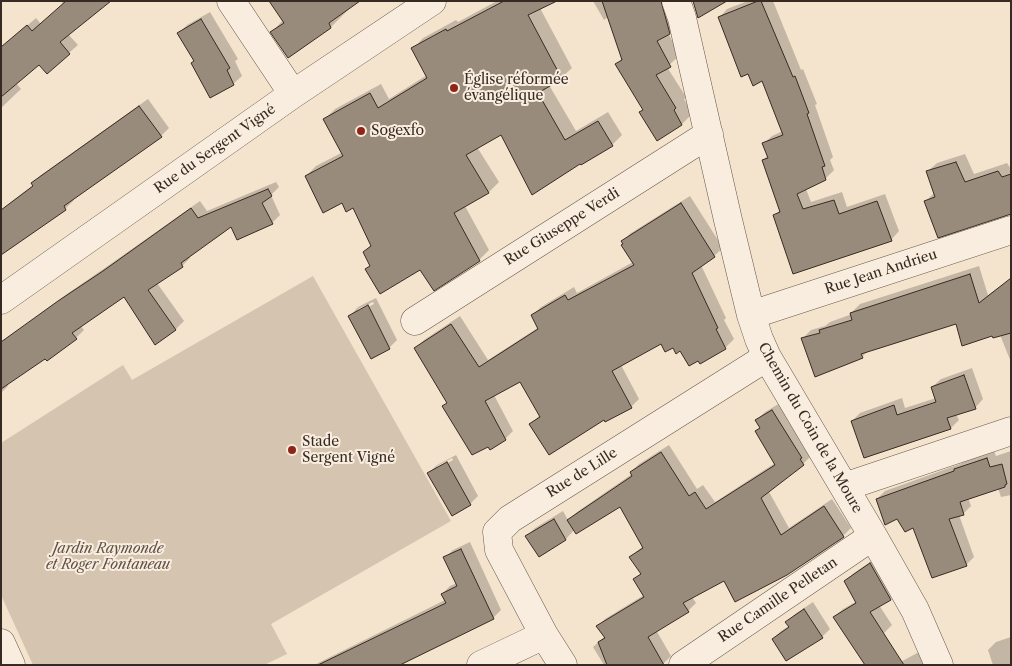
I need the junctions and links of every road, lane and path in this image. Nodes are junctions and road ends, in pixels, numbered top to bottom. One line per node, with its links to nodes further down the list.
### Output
1 (231, 1): 4 (street)
2 (432, 1): 4 (street, Rue du Sergent Vigné)
3 (676, 1): 5 (street, Chemin du Coin de la Moure)
4 (293, 94): 7 (street, Rue du Sergent Vigné)
5 (709, 134): 8 (street, Chemin du Coin de la Moure); 9 (street, Rue Giuseppe Verdi)
6 (1011, 230): 8 (street, Rue Jean Andrieu)
7 (1, 300)
8 (751, 314): 10 (street, Chemin du Coin de la Moure)
9 (415, 321)
10 (766, 358): 12 (street, Chemin du Coin de la Moure); 14 (street, Rue de Lille)
11 (1011, 431): 12 (street)
12 (844, 487): 13 (street, Chemin du Coin de la Moure)
13 (873, 536): 19 (street, Rue Camille Pelletan); 20 (street, Chemin du Coin de la Moure)
14 (544, 635): 17 (street); 18 (street)
15 (1, 642): 16 (street)
16 (10, 665)
17 (481, 665)
18 (563, 665)
19 (683, 665)
20 (939, 665)

